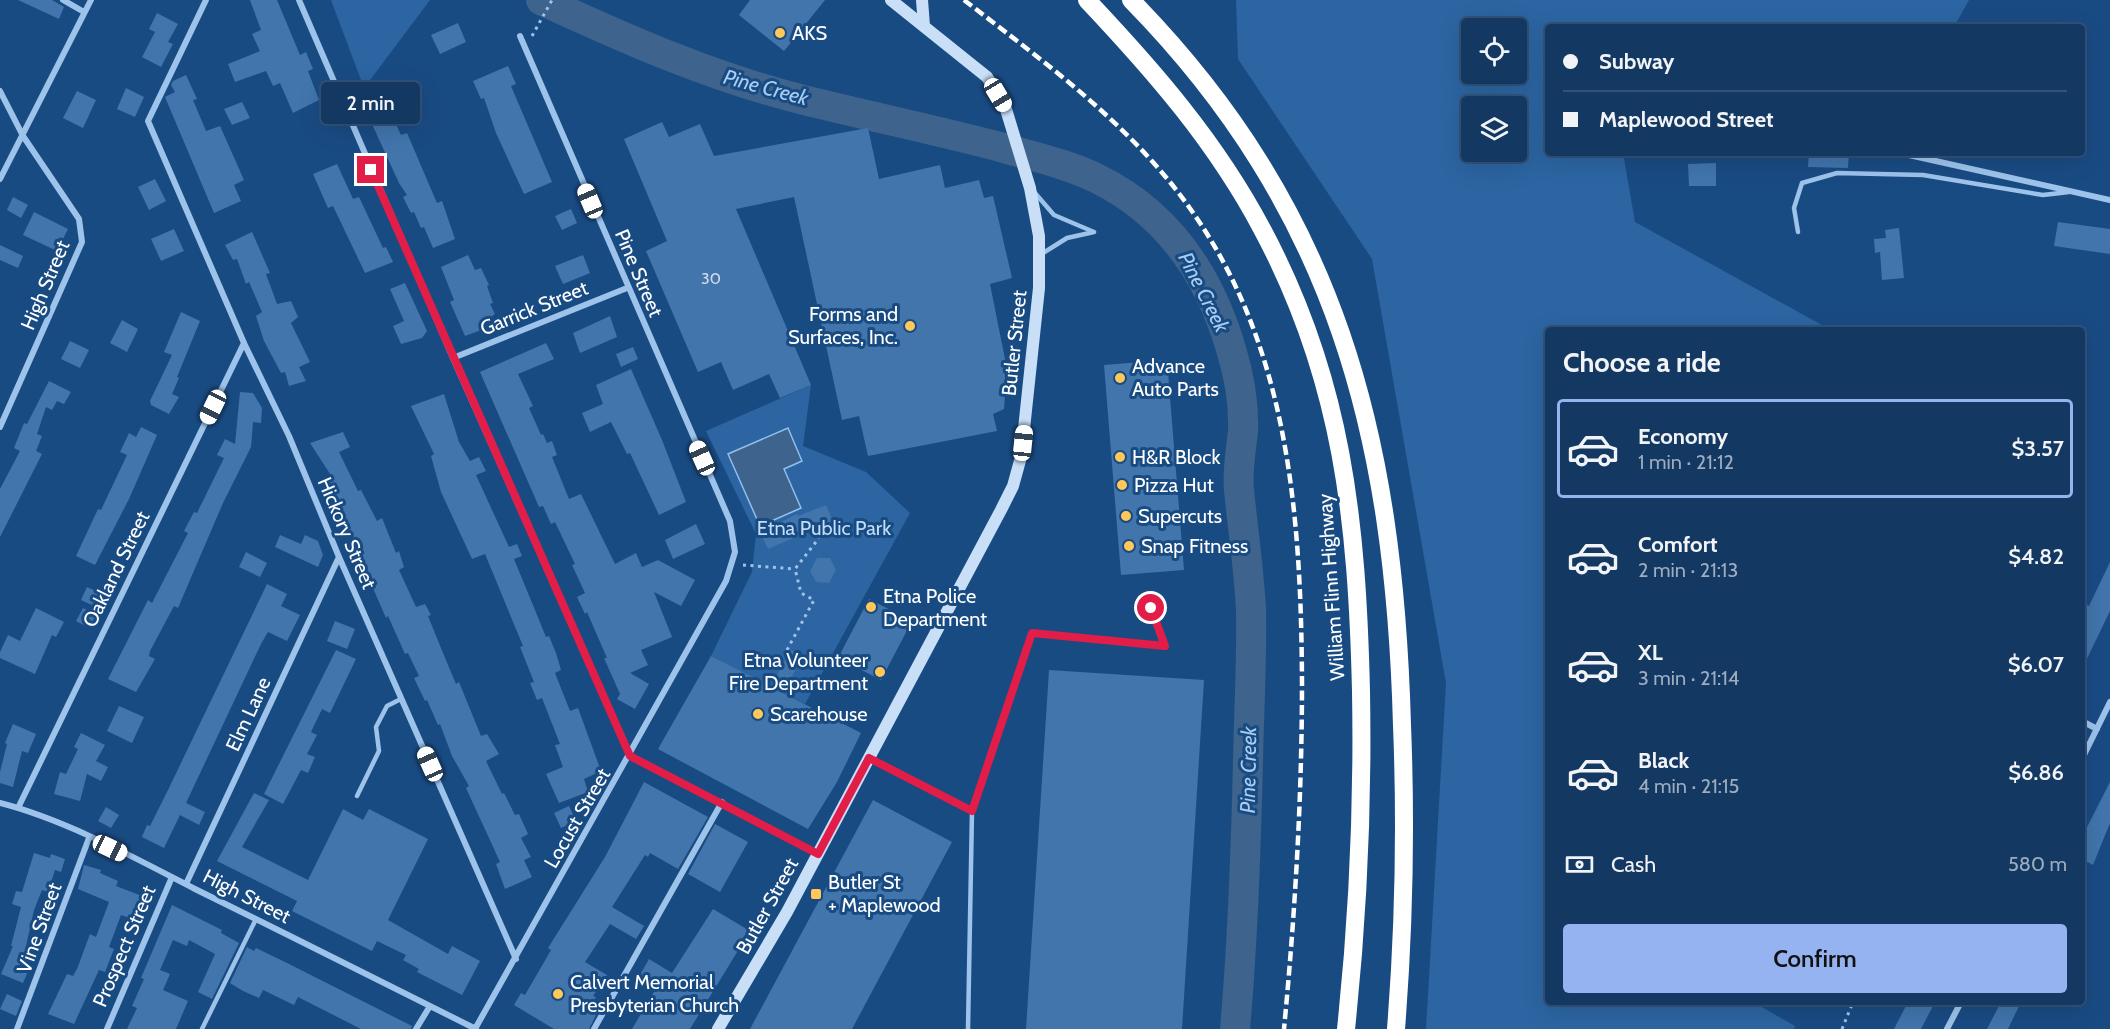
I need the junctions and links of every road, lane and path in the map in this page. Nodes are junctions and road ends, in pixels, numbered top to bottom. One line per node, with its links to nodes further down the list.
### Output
1 (63, 0): 10 (street)
2 (91, 0): 10 (street)
3 (206, 0): 24 (street, Hickory Street)
4 (299, 0): 25 (street)
5 (552, 0): 12 (path)
6 (891, 0): 11 (street, Butler Street)
7 (922, 0): 11 (street)
8 (1088, 0): 63 (highway, William Flinn Highway)
9 (1131, 0): 64 (highway)
10 (84, 12): 15 (street)
11 (924, 26): 18 (street, Butler Street)
12 (534, 33)
13 (520, 36): 23 (street, Pine Street)
14 (0, 91): 15 (street, High Street)
15 (23, 136): 17 (street); 26 (street, High Street)
16 (1913, 156): 19 (street)
17 (0, 179)
18 (1030, 187): 22 (street, Butler Street); 22 (lane)
19 (2069, 192): 20 (street); 21 (lane)
20 (2110, 200)
21 (1798, 232)
22 (1040, 255): 40 (street, Butler Street)
23 (627, 288): 25 (street, Garrick Street); 27 (street, Pine Street)
24 (244, 344): 29 (street, Hickory Street); 44 (street, Oakland Street)
25 (453, 358): 39 (street)
26 (0, 427)
27 (730, 521): 30 (street, Locust Street)
28 (819, 538): 31 (path)
29 (339, 557): 34 (street, Hickory Street); 49 (street, Elm Lane)
30 (732, 563): 31 (path); 39 (street, Locust Street)
31 (795, 569): 33 (path)
32 (1151, 608): 45 (lane)
33 (787, 650)
34 (401, 699): 41 (lane); 51 (street, Hickory Street)
35 (2110, 702): 37 (street)
36 (2085, 723): 37 (street)
37 (2097, 729): 38 (street)
38 (2085, 753)
39 (630, 756): 42 (street); 51 (street, Locust Street)
40 (869, 758): 45 (lane); 47 (street, Butler Street)
41 (357, 796)
42 (722, 802): 47 (street); 60 (street)
43 (0, 803): 44 (street, High Street)
44 (18, 808): 46 (street, High Street)
45 (972, 811): 62 (lane)
46 (89, 838): 48 (street, High Street); 55 (street, Vine Street)
47 (818, 854): 61 (street, Butler Street)
48 (172, 877): 49 (street, High Street); 56 (street, Prospect Street)
49 (186, 884): 50 (street, High Street)
50 (256, 919): 54 (street, High Street); 57 (lane)
51 (516, 959): 59 (street, Locust Street)
52 (1852, 1005): 65 (path)
53 (1959, 1005): 66 (street)
54 (430, 1006): 58 (street); 59 (street, High Street)
55 (17, 1029)
56 (107, 1029)
57 (202, 1029)
58 (416, 1029)
59 (476, 1029)
60 (594, 1029)
61 (718, 1029)
62 (968, 1029)
63 (1346, 1029)
64 (1396, 1029)
65 (1842, 1029)
66 (1947, 1029)

